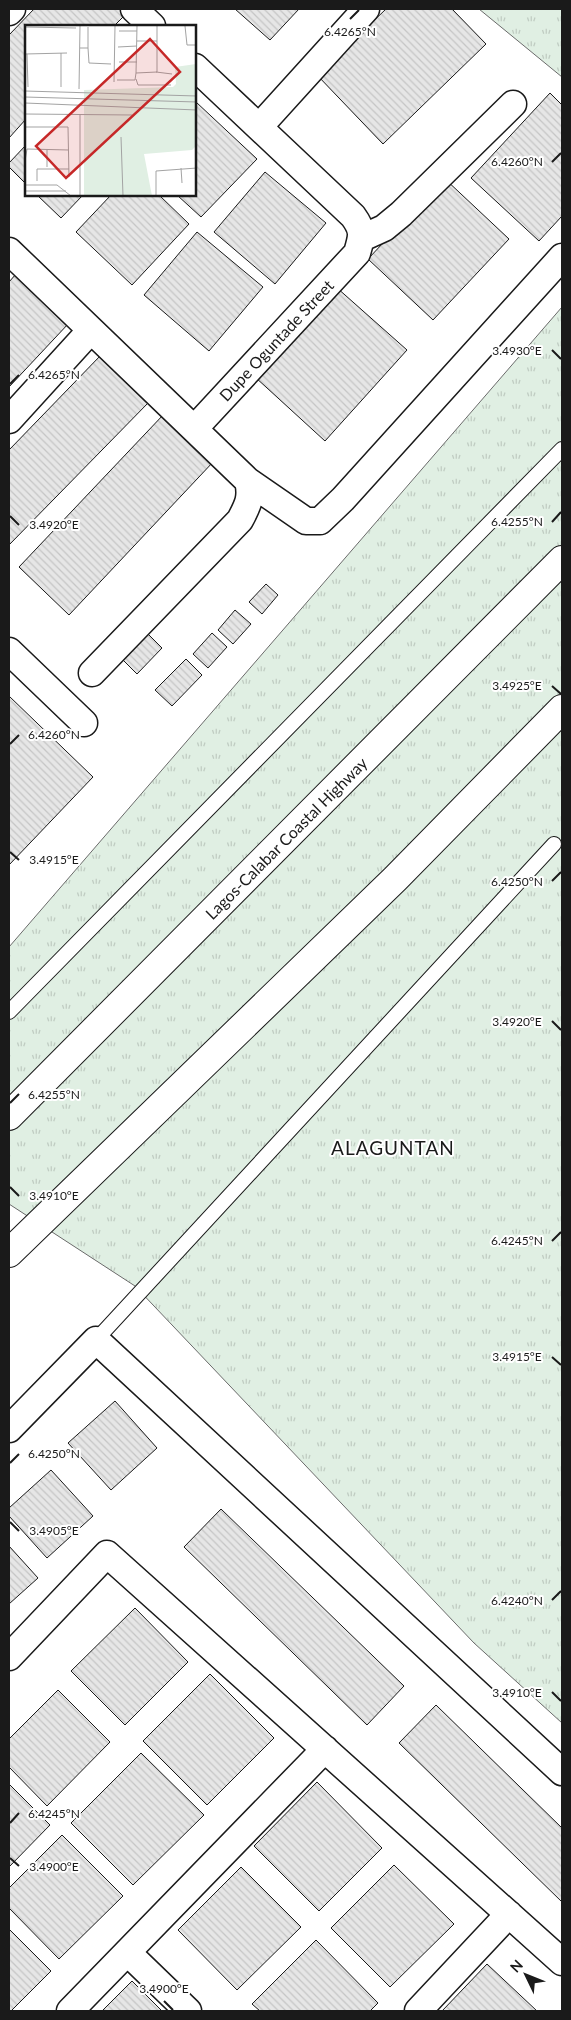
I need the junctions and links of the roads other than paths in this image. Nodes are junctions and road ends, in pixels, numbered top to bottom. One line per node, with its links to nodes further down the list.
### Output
1 (12, 9): 4 (street)
2 (134, 9): 5 (street)
3 (366, 9): 8 (street)
4 (9, 12)
5 (151, 25)
6 (196, 68): 8 (street)
7 (513, 104): 9 (street)
8 (259, 127): 9 (street)
9 (362, 238): 14 (street, Dupe Oguntade Street)
10 (9, 251): 12 (street)
11 (562, 257): 16 (street)
12 (91, 330): 13 (street); 14 (street)
13 (9, 420)
14 (194, 429): 16 (street)
15 (562, 449): 23 (lane)
16 (248, 481): 19 (street)
17 (562, 560): 24 (highway, Lagos-Calabar Coastal Highway)
18 (9, 651): 21 (street)
19 (92, 673)
20 (562, 709): 25 (highway)
21 (84, 723)
22 (554, 844): 26 (lane)
23 (9, 1012)
24 (9, 1116)
25 (9, 1253)
26 (96, 1340): 27 (street); 30 (street)
27 (9, 1430)
28 (9, 1657): 29 (street)
29 (325, 1749): 31 (street); 32 (street)
30 (562, 1772)
31 (509, 1914): 33 (street); 36 (street)
32 (128, 1953): 34 (street); 35 (street)
33 (562, 1962)
34 (70, 2011)
35 (188, 2011)
36 (418, 2011)

